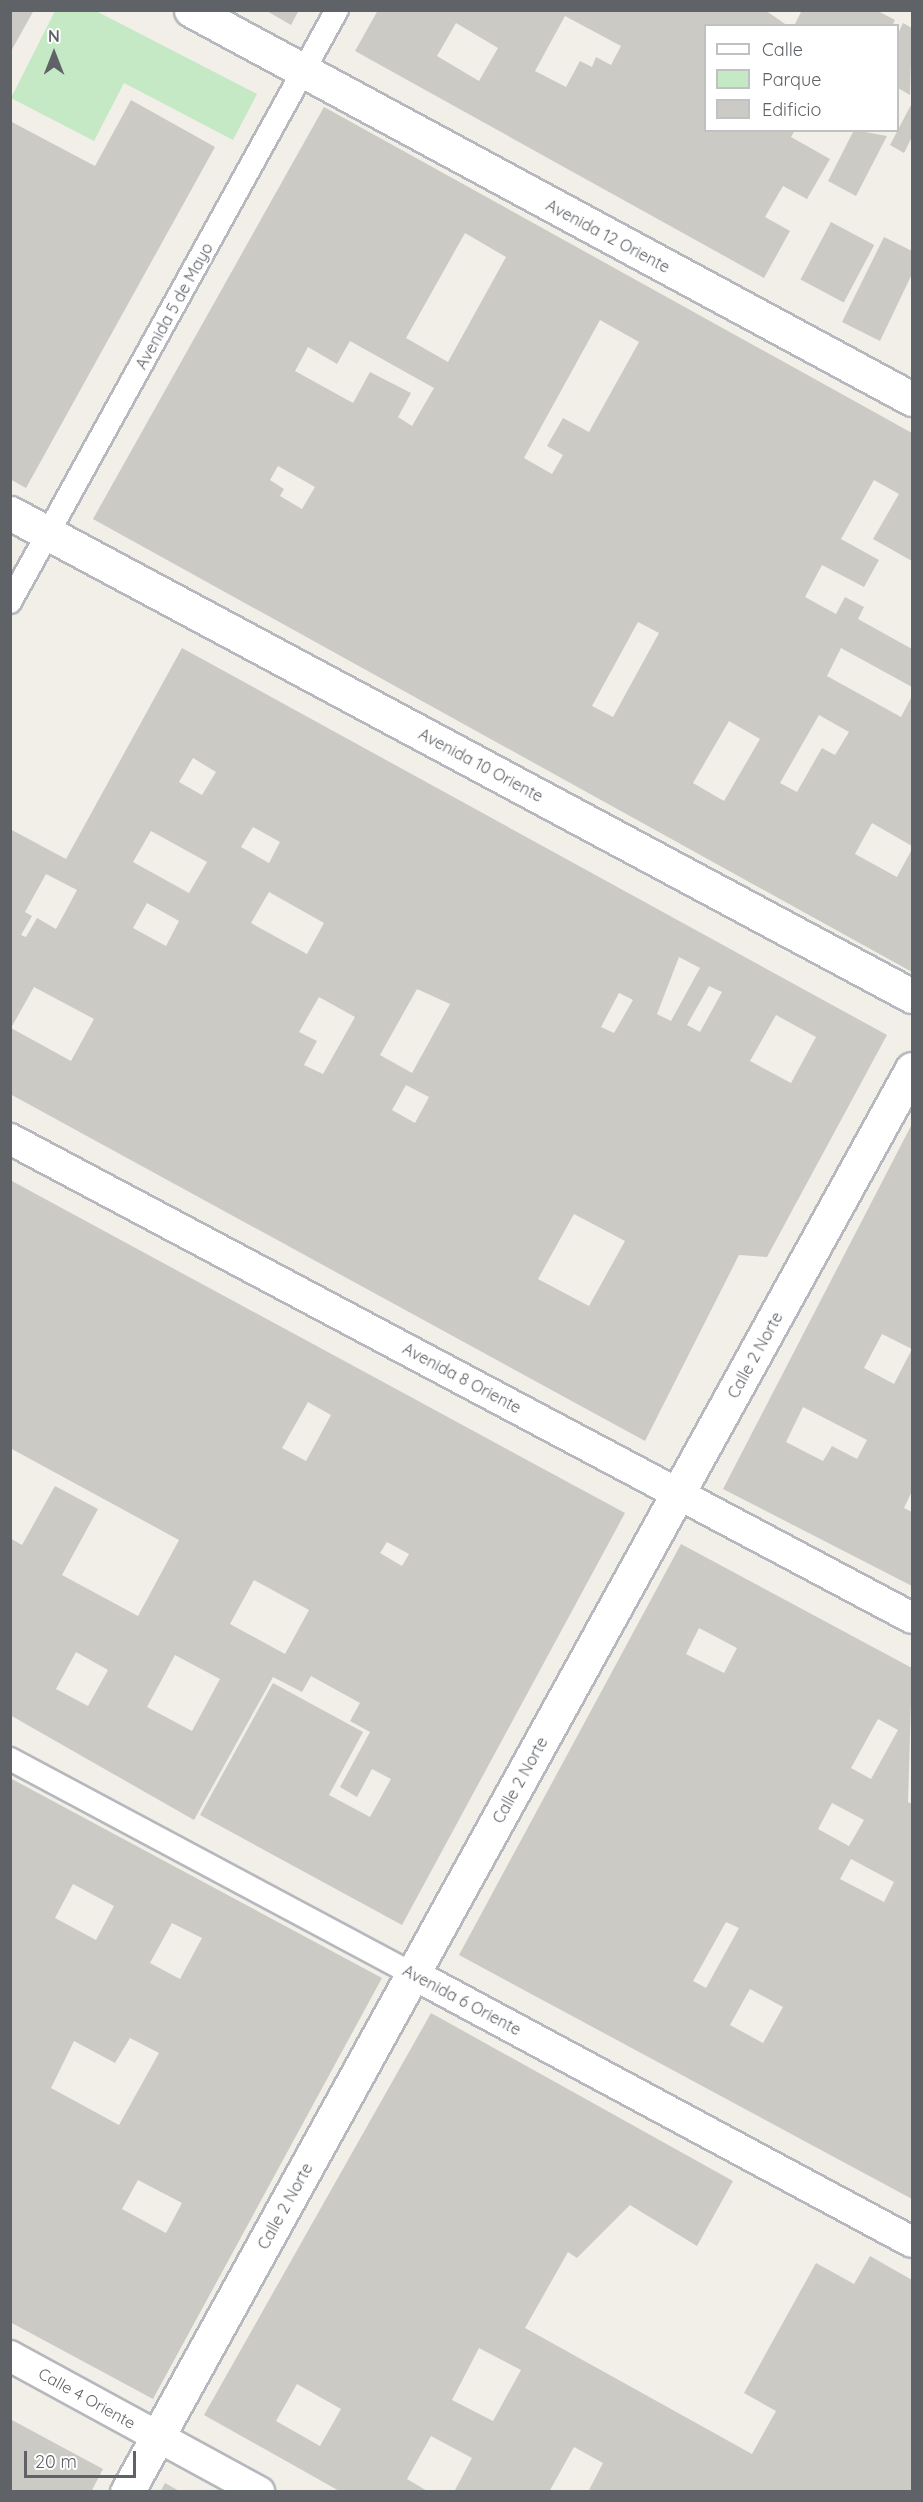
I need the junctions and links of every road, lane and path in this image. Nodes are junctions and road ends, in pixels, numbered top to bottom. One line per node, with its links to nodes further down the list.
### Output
1 (191, 10): 3 (main road, Avenida 12 Oriente)
2 (337, 10): 3 (street, Avenida 5 de Mayo)
3 (303, 72): 4 (main road, Avenida 12 Oriente); 6 (street, Avenida 5 de Mayo)
4 (912, 399)
5 (10, 513): 6 (main road, Avenida 10 Oriente)
6 (49, 533): 7 (street, Avenida 5 de Mayo); 8 (main road, Avenida 10 Oriente)
7 (10, 602)
8 (912, 996)
9 (912, 1069): 11 (main road, Calle 2 Norte)
10 (10, 1139): 11 (street, Avenida 8 Oriente)
11 (679, 1494): 12 (street, Avenida 8 Oriente); 14 (main road, Calle 2 Norte)
12 (912, 1618)
13 (10, 1759): 14 (street, Avenida 6 Oriente)
14 (413, 1974): 15 (street, Avenida 6 Oriente); 17 (main road, Calle 2 Norte)
15 (912, 2242)
16 (10, 2356): 17 (street, Calle 4 Oriente)
17 (158, 2437): 18 (main road, Calle 2 Norte); 19 (street, Calle 4 Oriente)
18 (127, 2492)
19 (259, 2492)

